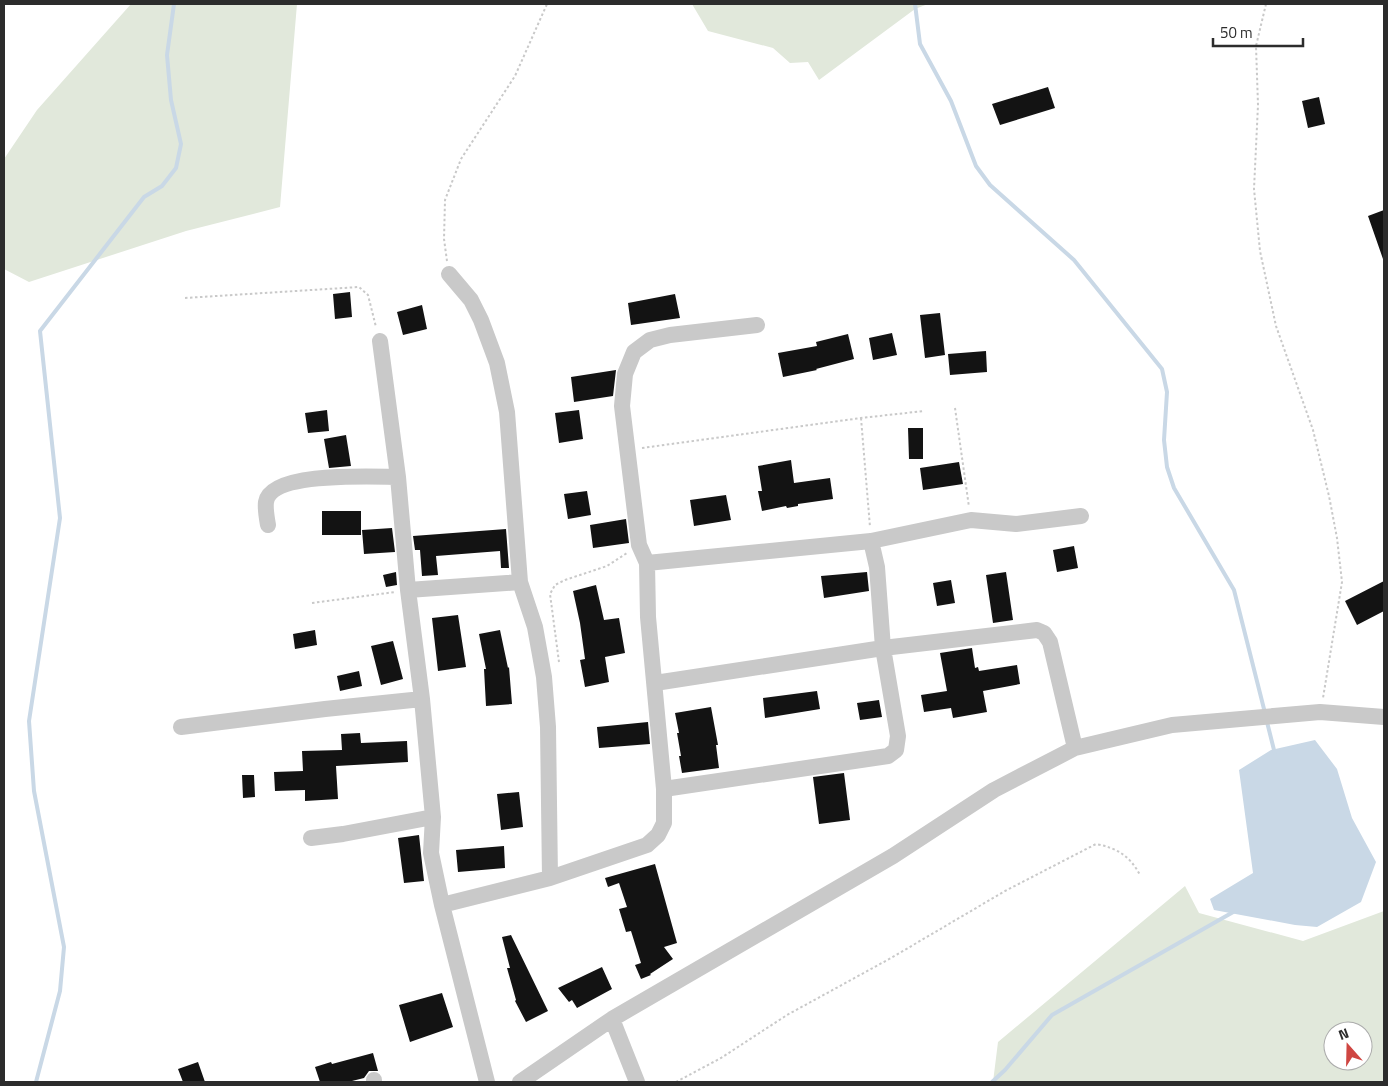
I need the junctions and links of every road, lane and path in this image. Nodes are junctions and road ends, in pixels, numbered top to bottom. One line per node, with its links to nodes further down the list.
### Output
1 (546, 4): 3 (path)
2 (1266, 4): 25 (path)
3 (449, 274): 18 (street)
4 (185, 298): 6 (path)
5 (757, 325): 10 (street)
6 (380, 341): 11 (street)
7 (955, 408): 13 (path)
8 (924, 411): 9 (path)
9 (861, 418): 10 (path); 15 (path)
10 (627, 450): 16 (street)
11 (398, 477): 14 (street); 19 (street)
12 (1081, 516): 13 (street)
13 (971, 520): 15 (street)
14 (268, 526)
15 (871, 540): 17 (street); 21 (street)
16 (640, 545): 17 (street); 22 (path)
17 (647, 563): 23 (street)
18 (520, 582): 19 (street); 33 (street)
19 (408, 590): 20 (path); 24 (street)
20 (312, 603)
21 (883, 648): 23 (street); 28 (street); 29 (street)
22 (559, 662)
23 (655, 683): 29 (street)
24 (422, 699): 27 (street); 30 (street)
25 (1320, 712): 26 (street); 28 (street)
26 (1384, 717)
27 (181, 727)
28 (1075, 748): 35 (street)
29 (664, 789): 33 (street)
30 (433, 818): 31 (street); 34 (street)
31 (311, 838)
32 (1140, 875): 39 (path)
33 (550, 878): 34 (street)
34 (442, 905): 36 (street)
35 (612, 1019): 37 (street); 38 (street)
36 (487, 1082)
37 (520, 1082)
38 (637, 1082)
39 (676, 1082)

